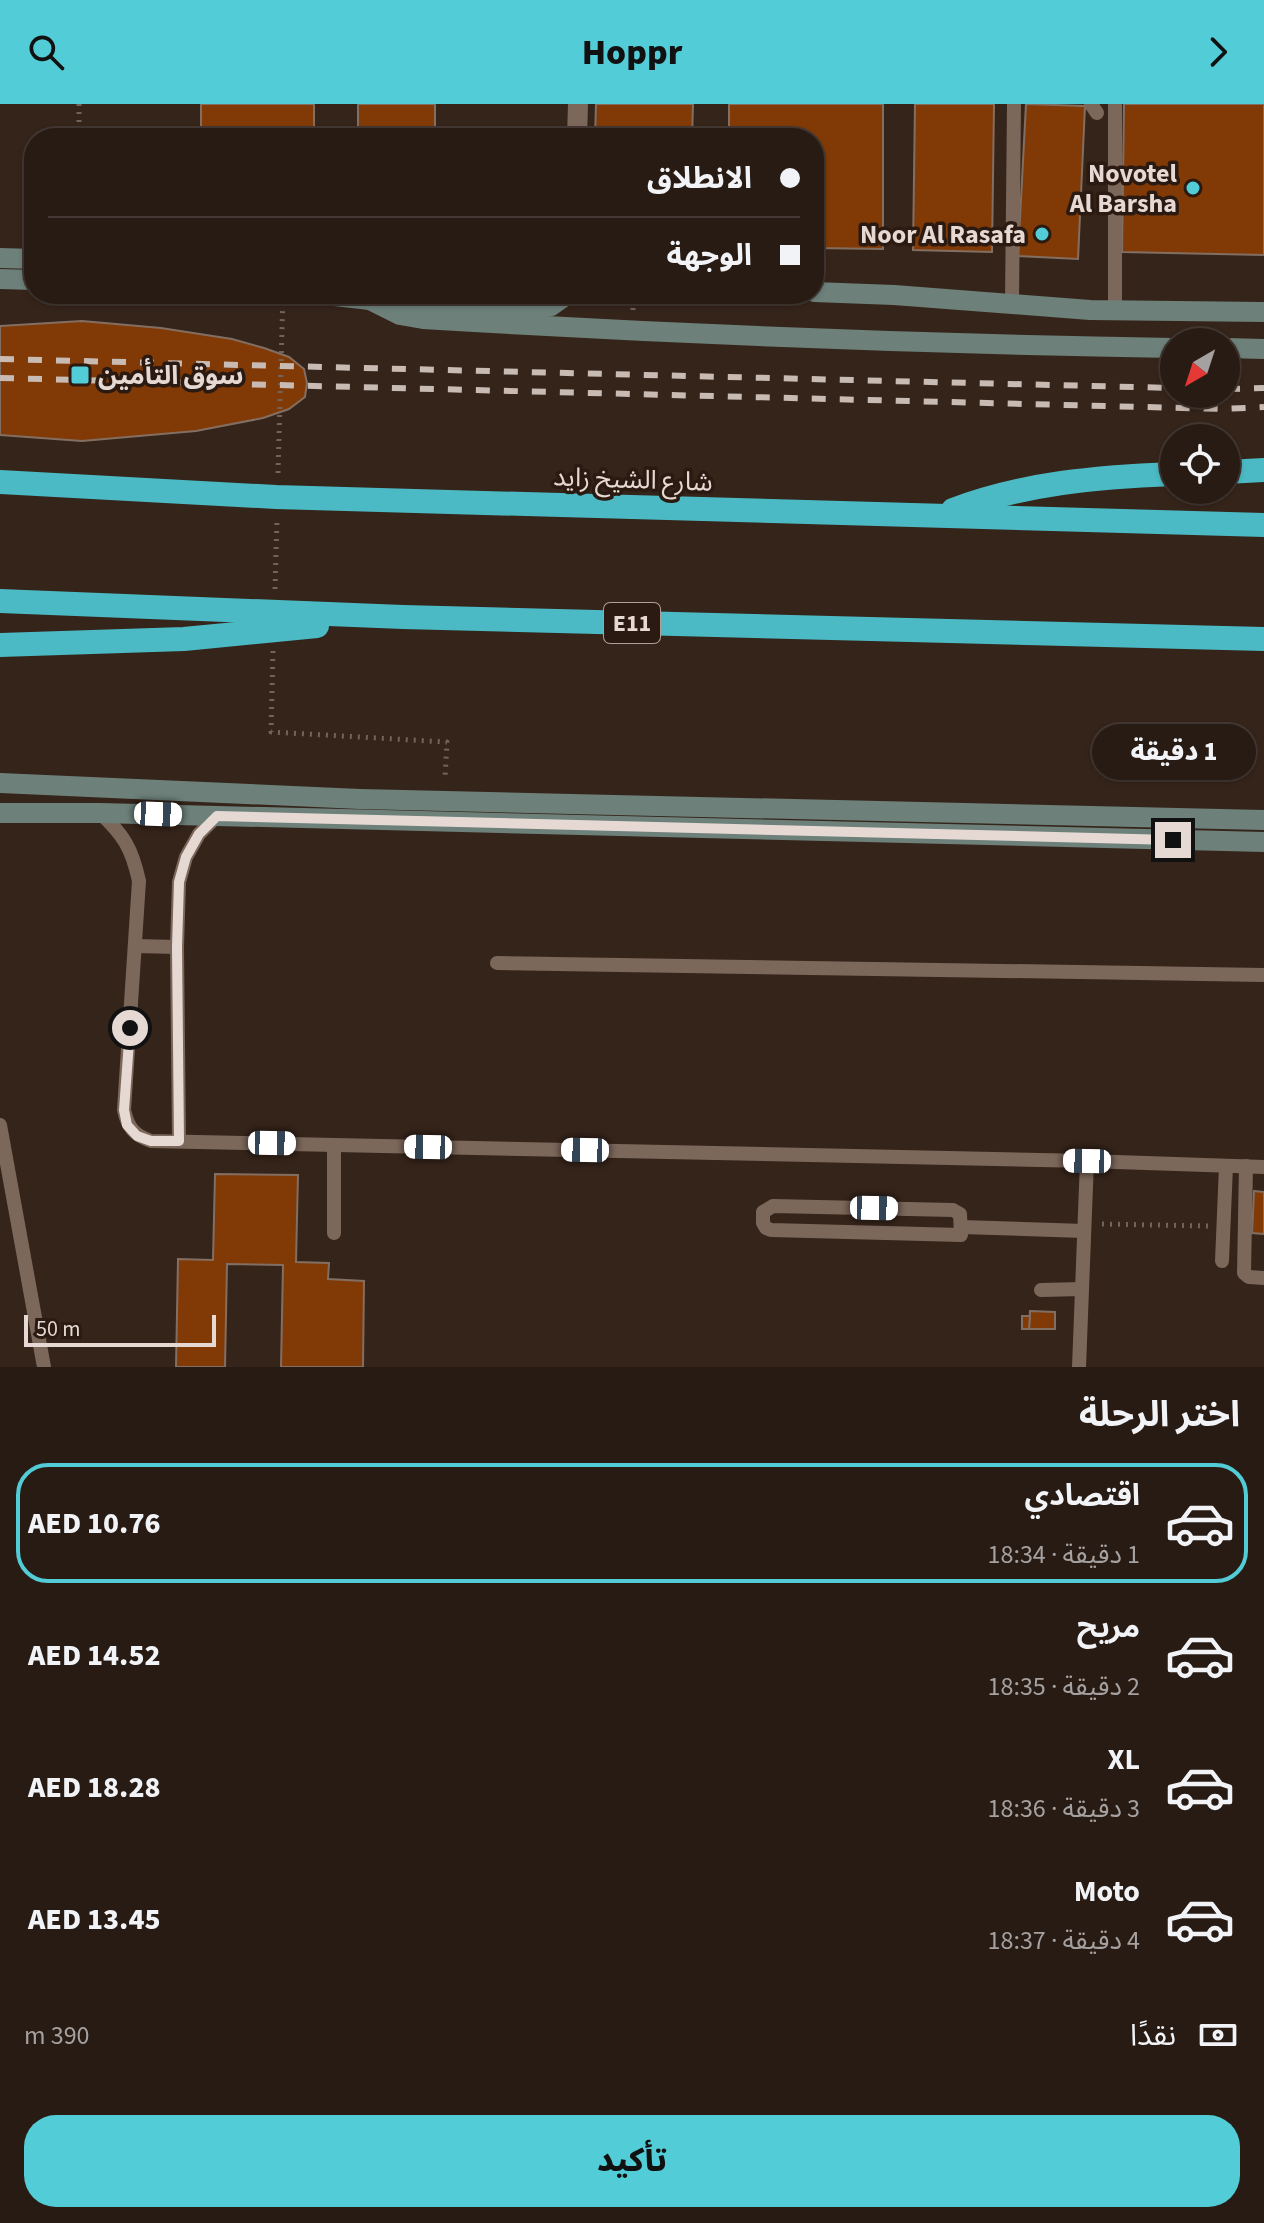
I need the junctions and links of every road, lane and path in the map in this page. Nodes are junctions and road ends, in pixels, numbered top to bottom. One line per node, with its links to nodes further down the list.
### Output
1 (79, 104): 5 (path)
2 (578, 104): 6 (street)
3 (1014, 104): 12 (lane)
4 (1115, 104): 17 (lane)
5 (79, 128)
6 (577, 128)
7 (0, 258): 8 (street)
8 (24, 259)
9 (0, 279): 10 (street)
10 (24, 280)
11 (824, 293): 12 (street)
12 (1012, 303): 17 (street)
13 (283, 304): 26 (path)
14 (378, 304): 19 (street)
15 (465, 304): 16 (street)
16 (554, 304)
17 (1115, 310): 18 (street)
18 (1264, 312)
19 (1160, 348)
20 (1240, 348): 21 (street)
21 (1264, 349)
22 (1264, 470): 23 (highway)
23 (1240, 471)
24 (1160, 474): 28 (highway)
25 (0, 482): 28 (highway, شارع الشيخ زايد)
26 (278, 484)
27 (277, 515): 30 (path)
28 (939, 515): 29 (highway, شارع الشيخ زايد)
29 (1264, 525)
30 (275, 593)
31 (0, 601): 32 (highway, E11)
32 (403, 617): 34 (highway, E11); 35 (highway)
33 (274, 639): 36 (path)
34 (1264, 639)
35 (0, 645)
36 (432, 778)
37 (0, 783): 41 (street)
38 (0, 813): 39 (street)
39 (100, 813): 40 (street); 43 (lane)
40 (217, 816): 42 (street); 44 (lane)
41 (1264, 820)
42 (1264, 842)
43 (135, 946): 44 (lane); 48 (lane)
44 (177, 947): 48 (lane)
45 (497, 963): 46 (lane)
46 (1264, 975)
47 (0, 1125): 64 (lane)
48 (179, 1141): 49 (lane)
49 (334, 1145): 50 (lane); 59 (lane)
50 (1087, 1161): 51 (lane); 57 (lane)
51 (1226, 1166): 52 (lane); 56 (lane)
52 (1246, 1166): 53 (lane); 61 (lane)
53 (1264, 1167)
54 (821, 1207): 55 (lane); 58 (lane); 58 (lane)
55 (961, 1227): 57 (lane); 58 (lane)
56 (1223, 1227): 57 (path); 60 (lane)
57 (1084, 1228): 62 (lane)
58 (820, 1231)
59 (334, 1233)
60 (1222, 1261)
61 (1264, 1278)
62 (1082, 1289): 63 (lane); 65 (lane)
63 (1041, 1290)
64 (44, 1367)
65 (1079, 1367)

